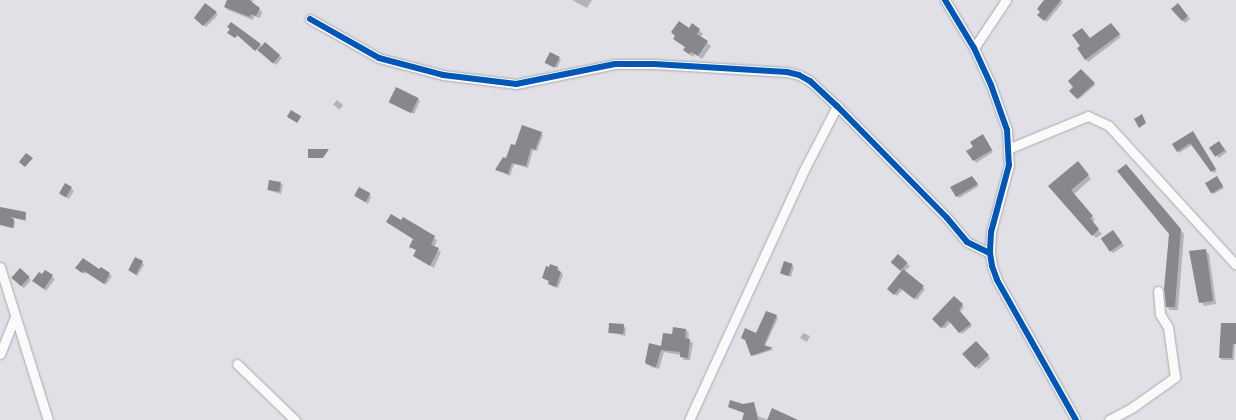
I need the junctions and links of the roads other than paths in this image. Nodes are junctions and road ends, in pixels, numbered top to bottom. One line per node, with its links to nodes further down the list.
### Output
1 (945, 0): 4 (street)
2 (1006, 0): 4 (street)
3 (310, 20): 5 (street)
4 (974, 48): 6 (street)
5 (837, 106): 7 (street); 16 (street)
6 (1010, 148): 7 (street); 8 (street)
7 (990, 253): 17 (street)
8 (1236, 265)
9 (0, 267): 11 (street)
10 (1158, 291): 18 (street)
11 (15, 317): 12 (street); 14 (street)
12 (0, 354)
13 (236, 364): 15 (street)
14 (48, 420)
15 (295, 420)
16 (690, 420)
17 (1076, 420)
18 (1109, 420)

